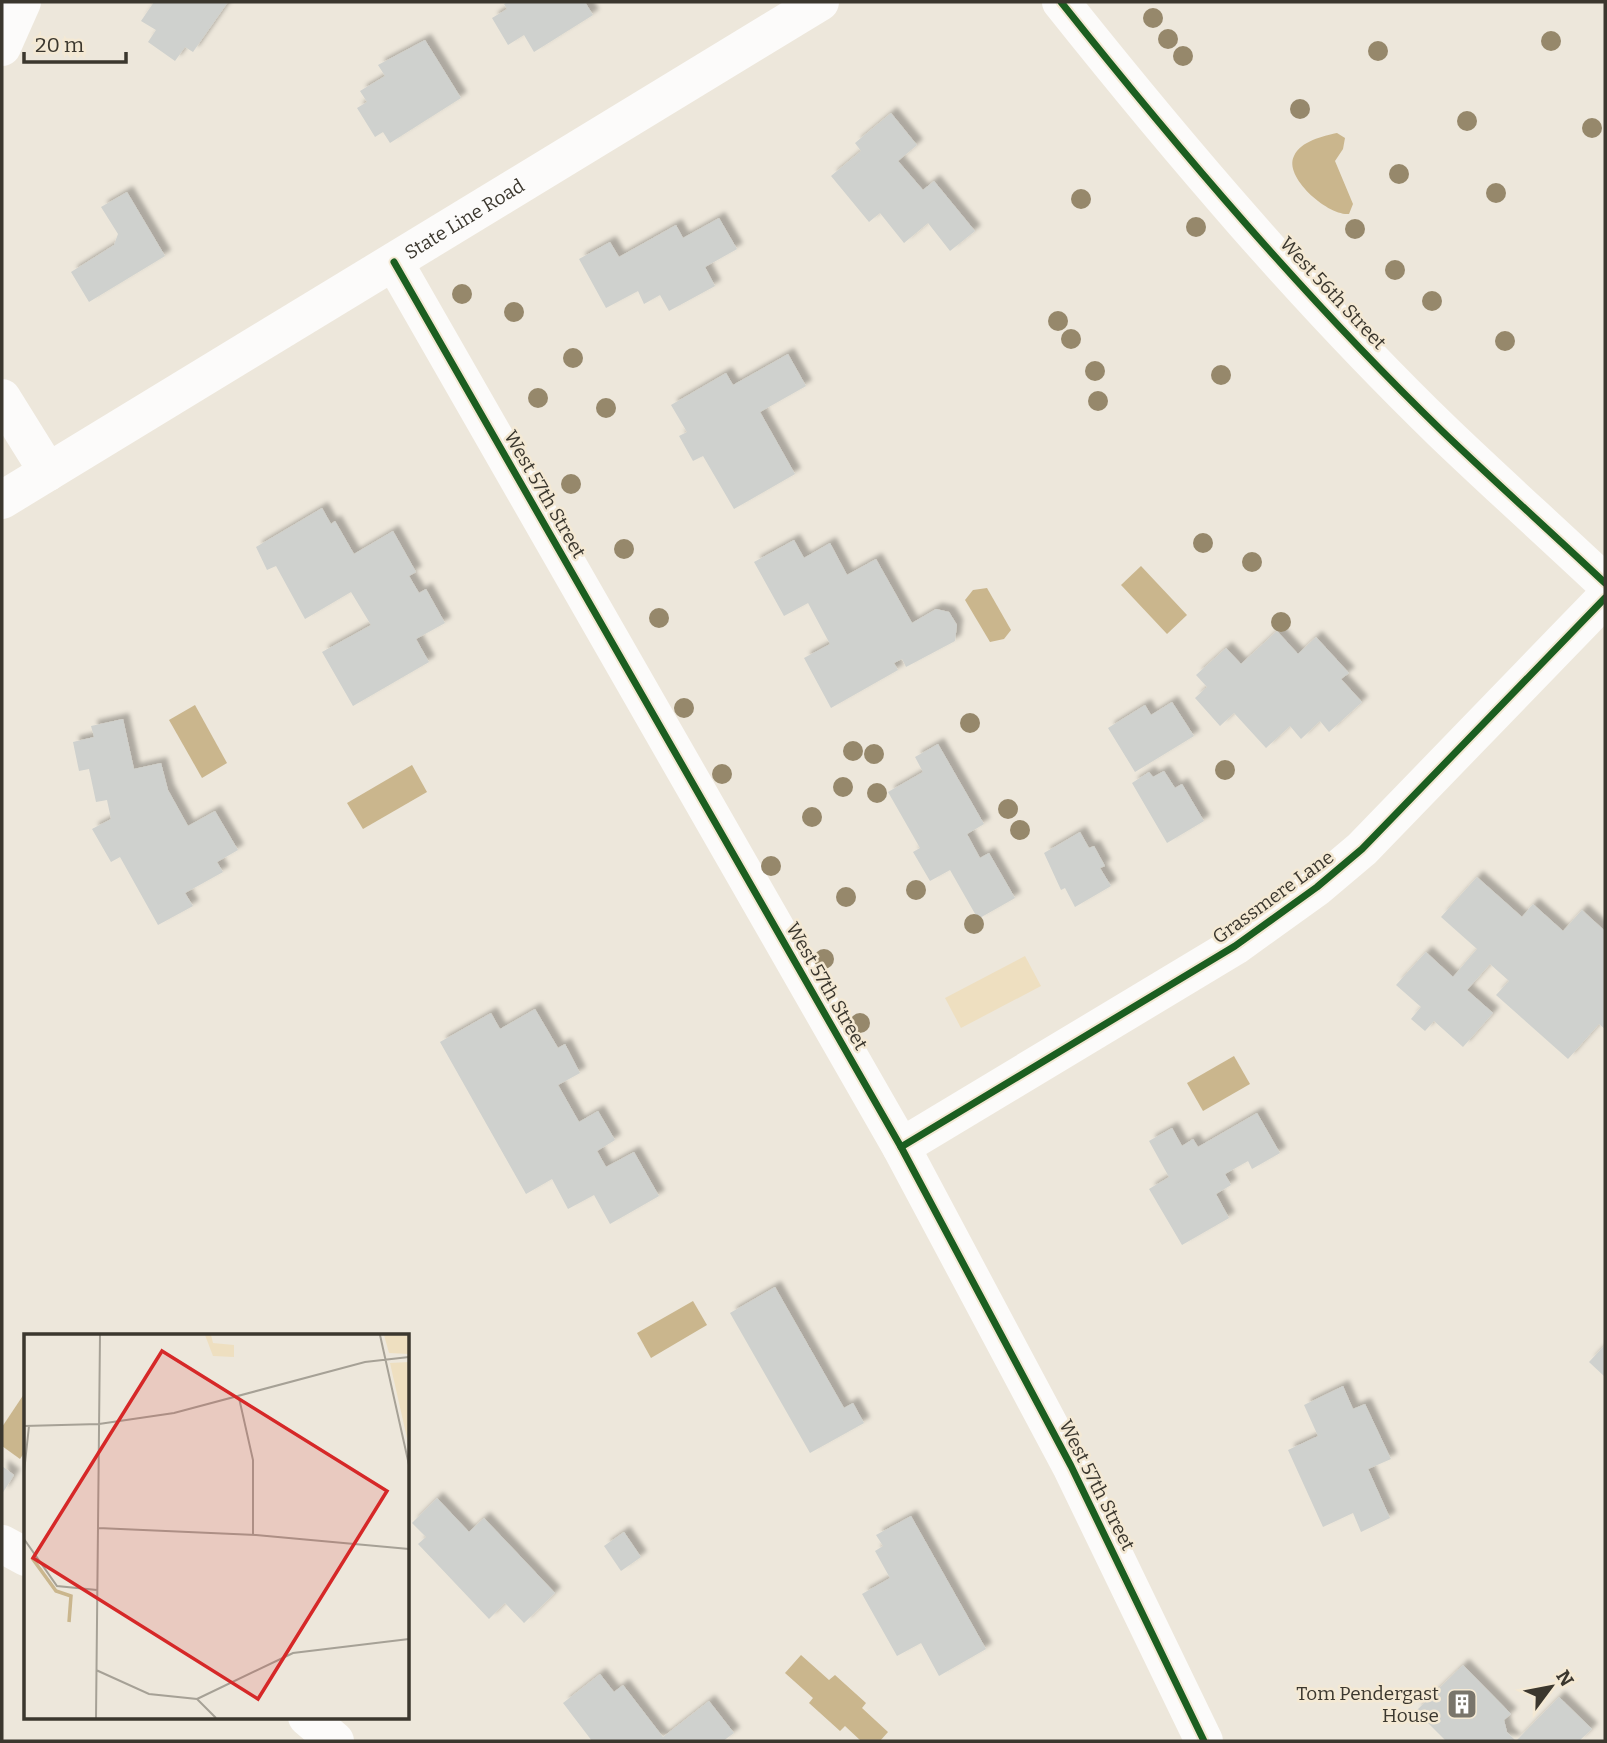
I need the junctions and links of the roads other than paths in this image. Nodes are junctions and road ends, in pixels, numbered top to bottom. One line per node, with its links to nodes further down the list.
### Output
1 (22, 2): 4 (street)
2 (820, 2): 5 (street, State Line Road)
3 (1060, 2): 9 (street, West 56th Street)
4 (2, 47)
5 (394, 262): 7 (street, State Line Road); 11 (street, West 57th Street)
6 (2, 398): 7 (street)
7 (48, 472): 8 (street, State Line Road)
8 (2, 500)
9 (1605, 583)
10 (1605, 598): 11 (street, Grassmere Lane)
11 (901, 1147): 16 (street, West 57th Street)
12 (2, 1544): 13 (street)
13 (24, 1556)
14 (308, 1718): 15 (street)
15 (335, 1741)
16 (1204, 1741)

